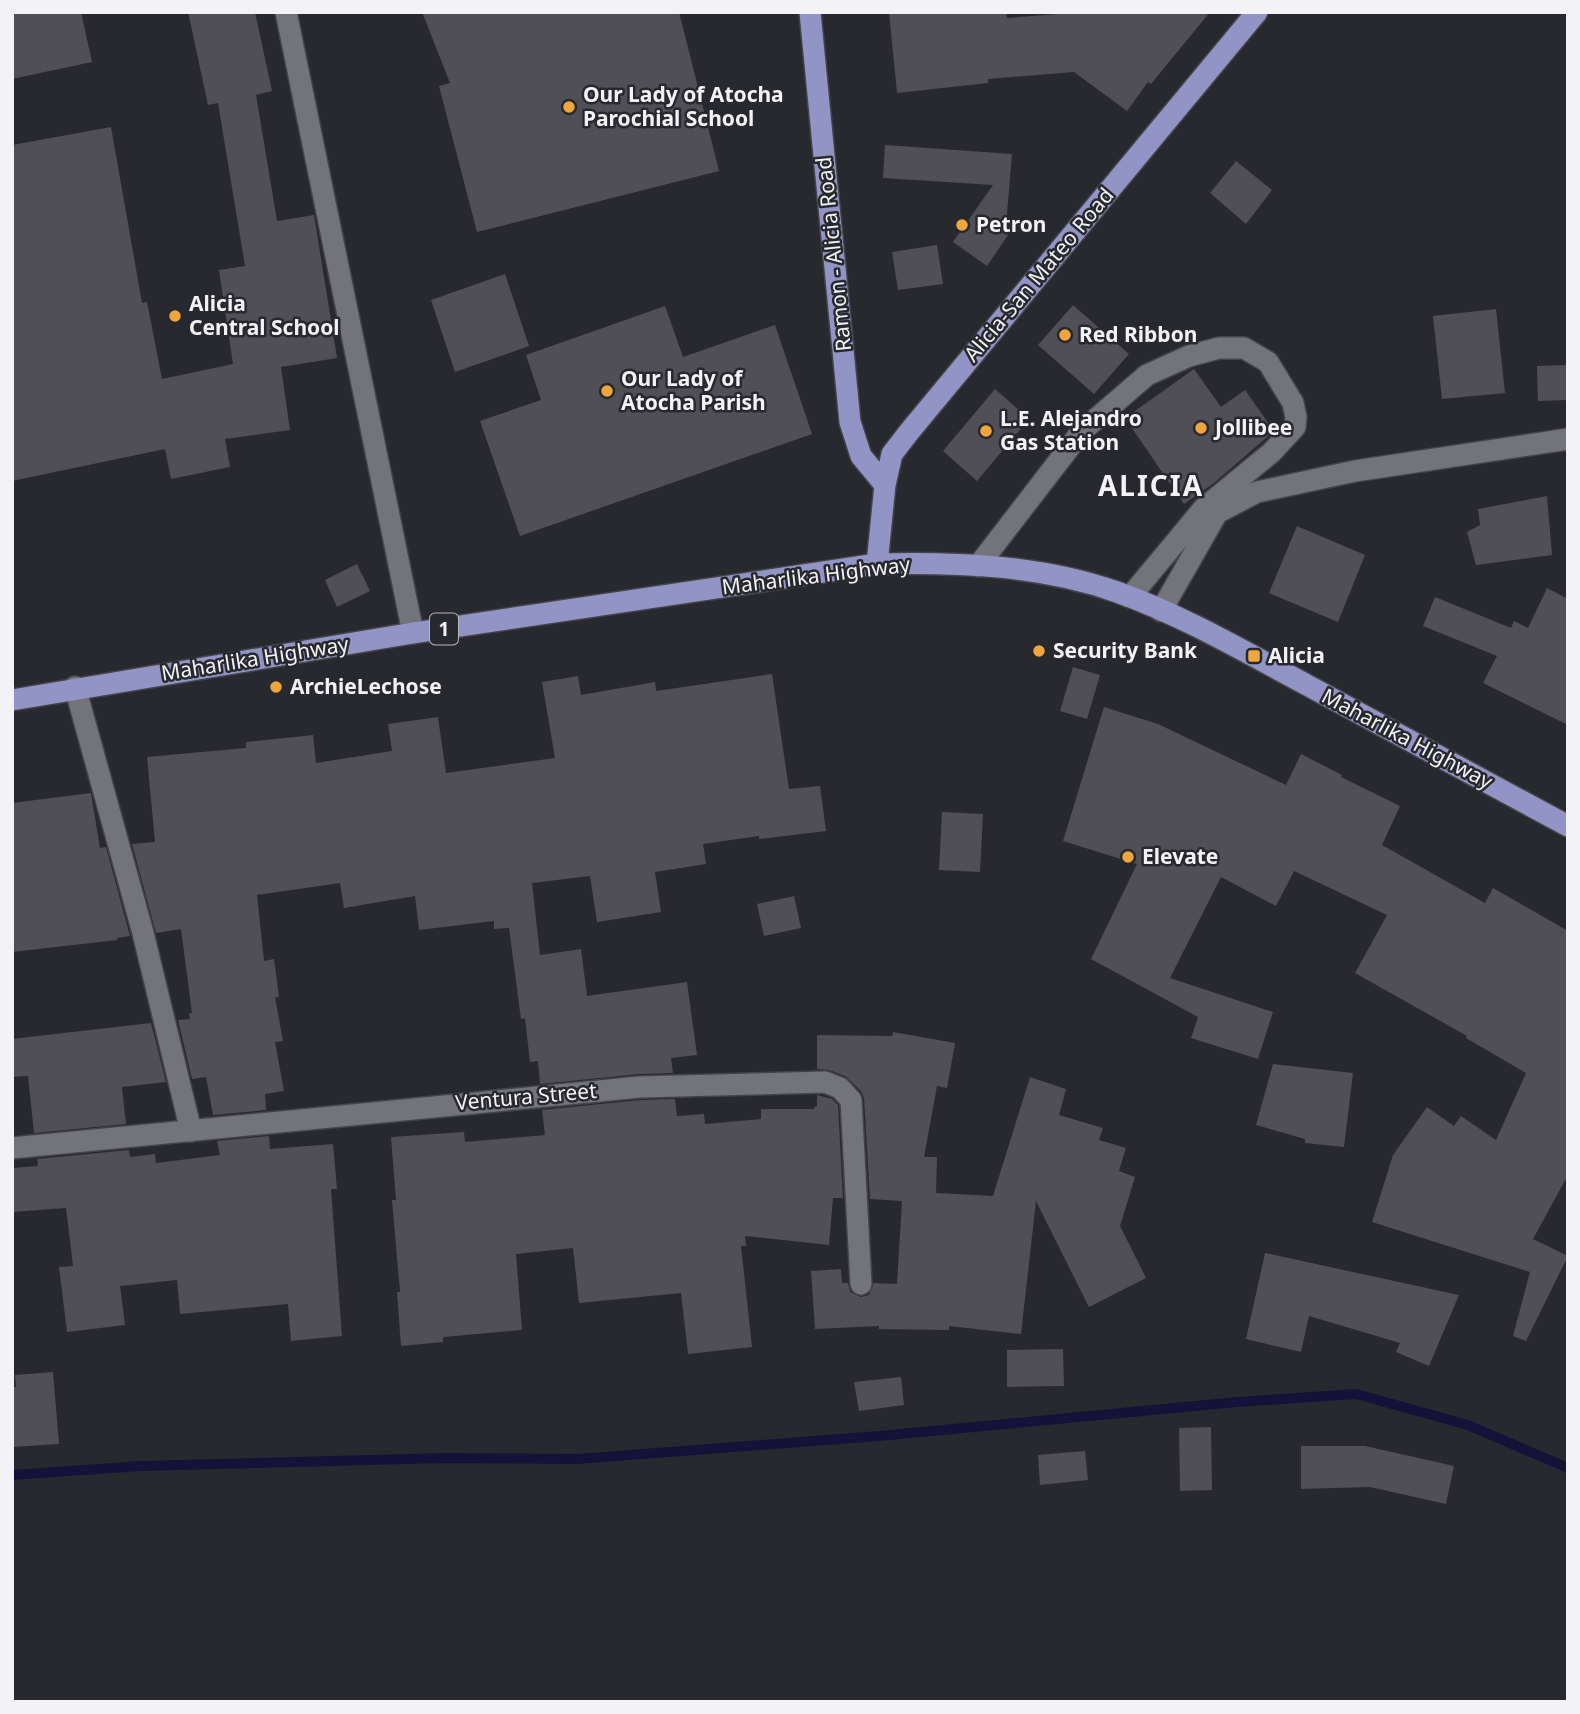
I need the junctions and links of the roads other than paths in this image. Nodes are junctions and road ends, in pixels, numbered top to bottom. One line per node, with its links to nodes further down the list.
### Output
1 (286, 12): 10 (street)
2 (810, 12): 5 (main road, Ramon - Alicia Road)
3 (1258, 12): 5 (main road, Alicia-San Mateo Road)
4 (1568, 439): 9 (street)
5 (885, 485): 6 (main road, Alicia-San Mateo Road)
6 (877, 564): 7 (main road, Maharlika Highway / 1); 10 (main road, Maharlika Highway / 1)
7 (978, 566): 8 (main road, Maharlika Highway / 1); 8 (street)
8 (1130, 597): 9 (main road, Maharlika Highway / 1)
9 (1161, 611): 13 (main road, Maharlika Highway / 1)
10 (413, 633): 11 (main road, Maharlika Highway / 1)
11 (75, 687): 12 (main road, Maharlika Highway / 1); 14 (street)
12 (12, 700)
13 (1568, 826)
14 (191, 1130): 15 (street, Ventura Street); 16 (street, Ventura Street)
15 (12, 1149)
16 (861, 1284)

